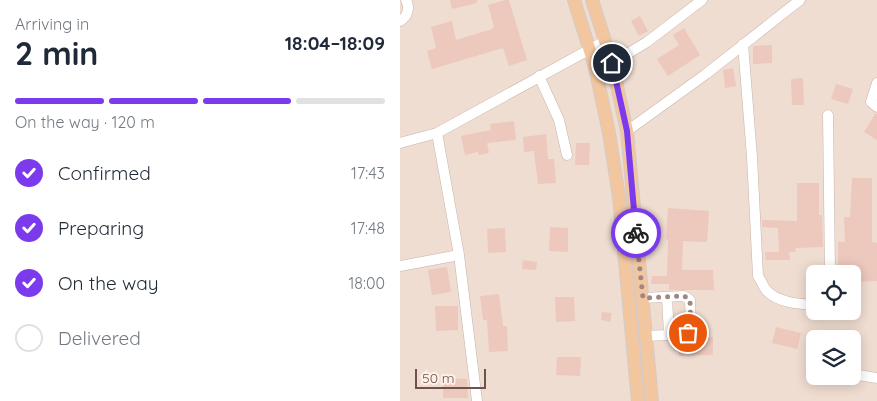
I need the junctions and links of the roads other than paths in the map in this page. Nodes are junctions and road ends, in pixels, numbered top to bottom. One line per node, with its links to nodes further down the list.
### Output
1 (406, 0): 6 (street)
2 (574, 0): 9 (main road)
3 (592, 0): 7 (main road)
4 (702, 0): 10 (street)
5 (800, 0): 8 (street)
6 (400, 21)
7 (605, 41): 9 (street); 10 (main road)
8 (743, 44): 15 (street); 24 (street)
9 (590, 48): 11 (street); 30 (main road)
10 (612, 63): 15 (main road)
11 (539, 76): 16 (street); 18 (street)
12 (877, 83): 13 (street)
13 (877, 106)
14 (828, 115): 20 (street)
15 (627, 131): 23 (main road)
16 (437, 133): 17 (street); 19 (street)
17 (400, 143)
18 (568, 155)
19 (459, 255): 21 (street); 29 (street)
20 (830, 265)
21 (400, 266)
22 (667, 297): 23 (street); 25 (street); 25 (street)
23 (643, 298): 26 (main road)
24 (806, 304)
25 (669, 335): 26 (street)
26 (646, 336): 31 (main road)
27 (861, 375): 28 (street)
28 (877, 378)
29 (476, 401)
30 (638, 401)
31 (652, 401)

